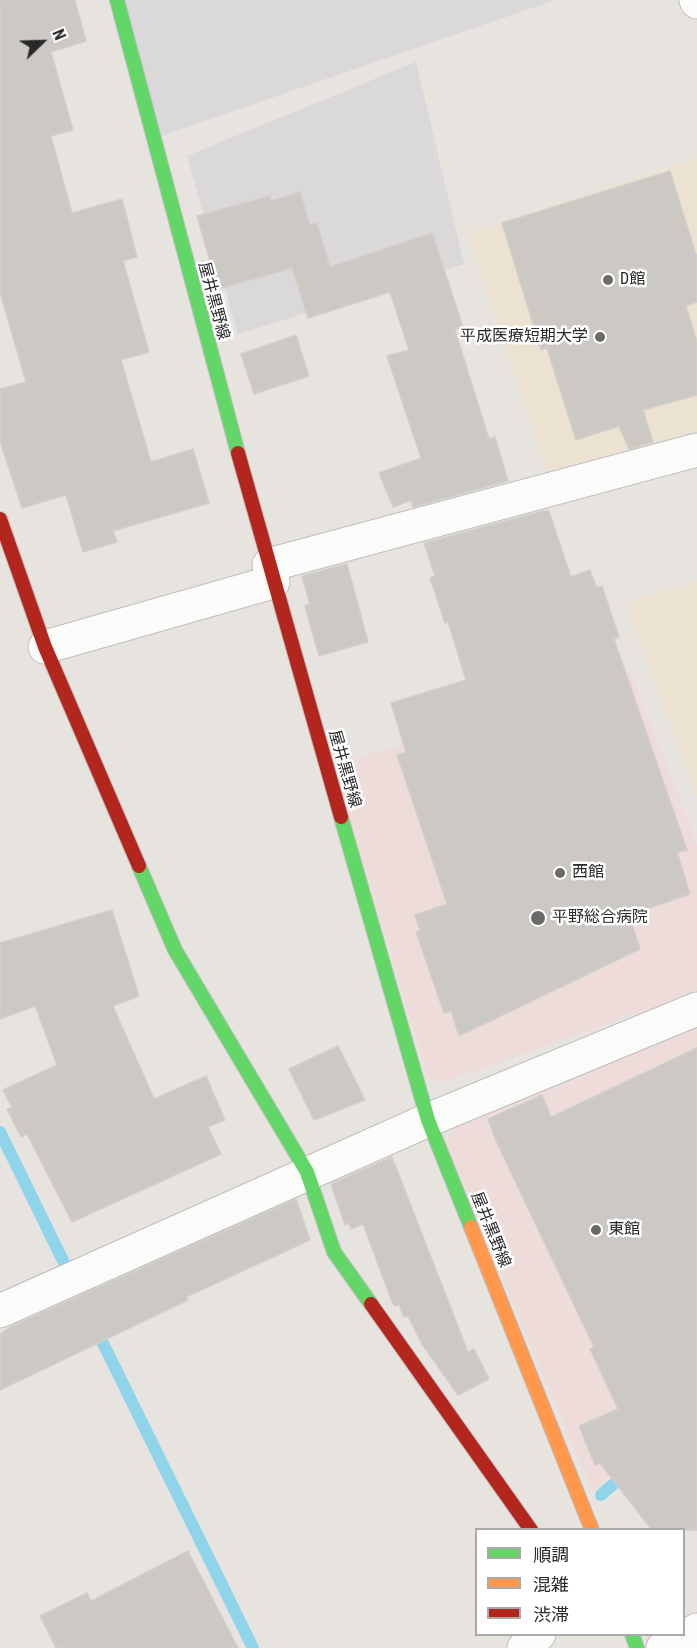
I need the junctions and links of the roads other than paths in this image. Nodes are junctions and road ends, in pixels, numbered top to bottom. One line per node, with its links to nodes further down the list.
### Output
1 (117, 0): 4 (main road, 屋井黒野線)
2 (697, 450): 4 (street)
3 (0, 519): 5 (main road)
4 (271, 574): 5 (street); 7 (main road, 屋井黒野線)
5 (45, 647): 8 (main road)
6 (697, 1009): 7 (street)
7 (428, 1120): 8 (street); 11 (main road, 屋井黒野線)
8 (307, 1172): 9 (street); 10 (main road)
9 (0, 1311)
10 (530, 1528)
11 (591, 1528)
12 (697, 1630): 15 (street)
13 (538, 1636): 14 (street)
14 (524, 1648)
15 (663, 1648)

